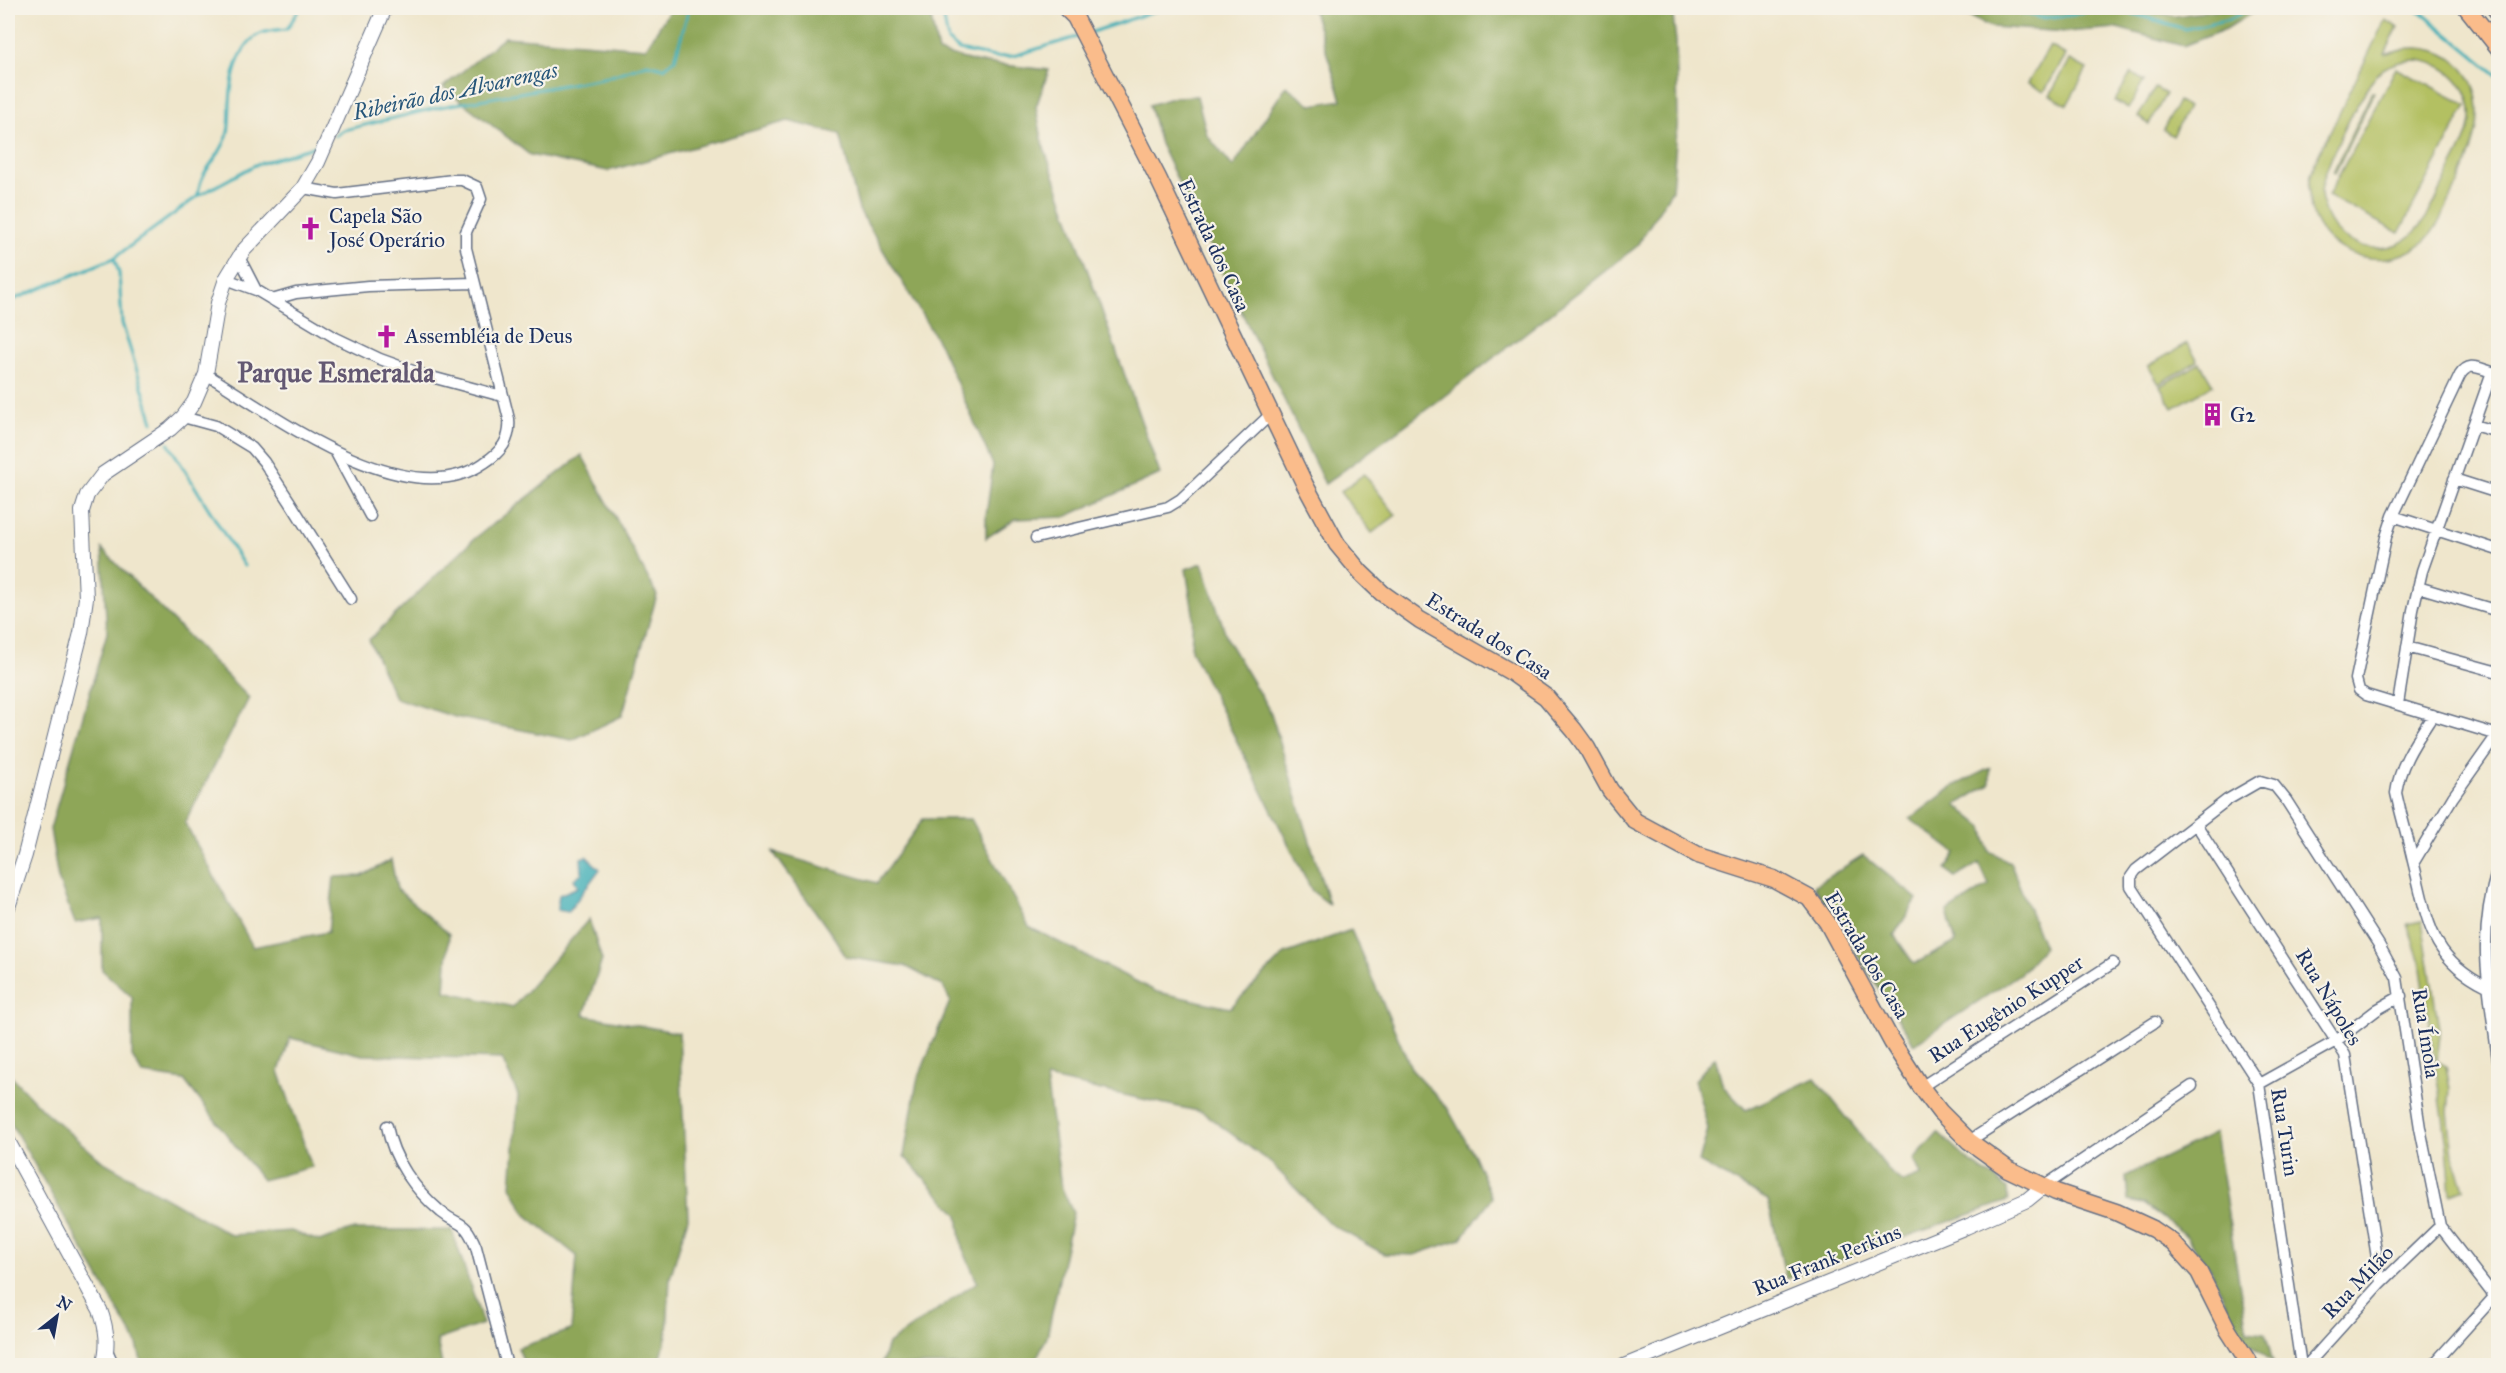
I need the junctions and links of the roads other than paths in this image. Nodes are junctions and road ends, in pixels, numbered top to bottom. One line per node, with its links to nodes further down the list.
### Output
1 (385, 8): 7 (street)
2 (2467, 8): 6 (main road)
3 (2495, 8): 4 (main road)
4 (2499, 12)
5 (1074, 15): 16 (main road, Estrada dos Casa)
6 (2499, 47)
7 (303, 188): 8 (street); 10 (street)
8 (239, 257): 9 (street); 11 (street)
9 (226, 279): 11 (street); 14 (street)
10 (474, 283): 12 (street); 15 (street)
11 (256, 290): 12 (street)
12 (272, 300): 15 (street)
13 (2495, 373): 18 (street); 24 (street)
14 (206, 374): 17 (street); 20 (street)
15 (502, 396): 20 (street)
16 (1270, 415): 26 (street); 49 (main road, Estrada dos Casa)
17 (183, 417): 29 (street); 39 (street)
18 (2473, 425): 19 (street); 21 (street)
19 (2499, 432)
20 (336, 452): 23 (street)
21 (2454, 480): 22 (street); 25 (street)
22 (2499, 493)
23 (370, 516)
24 (2393, 516): 25 (street); 33 (street)
25 (2436, 530): 27 (street); 28 (street)
26 (1036, 538)
27 (2499, 550)
28 (2418, 587): 30 (street); 31 (street)
29 (351, 599)
30 (2499, 611)
31 (2407, 647): 32 (street); 33 (street)
32 (2499, 672)
33 (2398, 704): 34 (street)
34 (2433, 715): 35 (street); 37 (street)
35 (2498, 735): 37 (street)
36 (2196, 824): 42 (street, Rua Ímola); 45 (street, Rua Nápoles); 47 (street, Rua Turin)
37 (2414, 862): 41 (street)
38 (2499, 868): 41 (street)
39 (8, 907)
40 (2113, 963): 49 (street, Rua Eugênio Kupper)
41 (2487, 986): 43 (street)
42 (2401, 996): 45 (street); 54 (street, Rua Ímola)
43 (2496, 1021): 46 (street)
44 (2154, 1022): 52 (street)
45 (2336, 1041): 47 (street); 55 (street, Rua Nápoles)
46 (2499, 1059)
47 (2259, 1084): 63 (street, Rua Turin)
48 (2192, 1086): 53 (street)
49 (1921, 1088): 52 (main road, Estrada dos Casa)
50 (387, 1126): 60 (street)
51 (8, 1141): 57 (street)
52 (1969, 1141): 53 (main road, Estrada dos Casa)
53 (2043, 1187): 61 (street, Rua Frank Perkins); 62 (main road, Estrada dos Casa)
54 (2440, 1226): 55 (street, Rua Milão); 56 (street, Rua Ímola)
55 (2381, 1283): 64 (street, Rua Milão)
56 (2497, 1299): 65 (street)
57 (107, 1350): 58 (street); 59 (street)
58 (103, 1365)
59 (114, 1365)
60 (507, 1365)
61 (1623, 1365)
62 (2251, 1365)
63 (2301, 1365)
64 (2306, 1365)
65 (2432, 1365)

